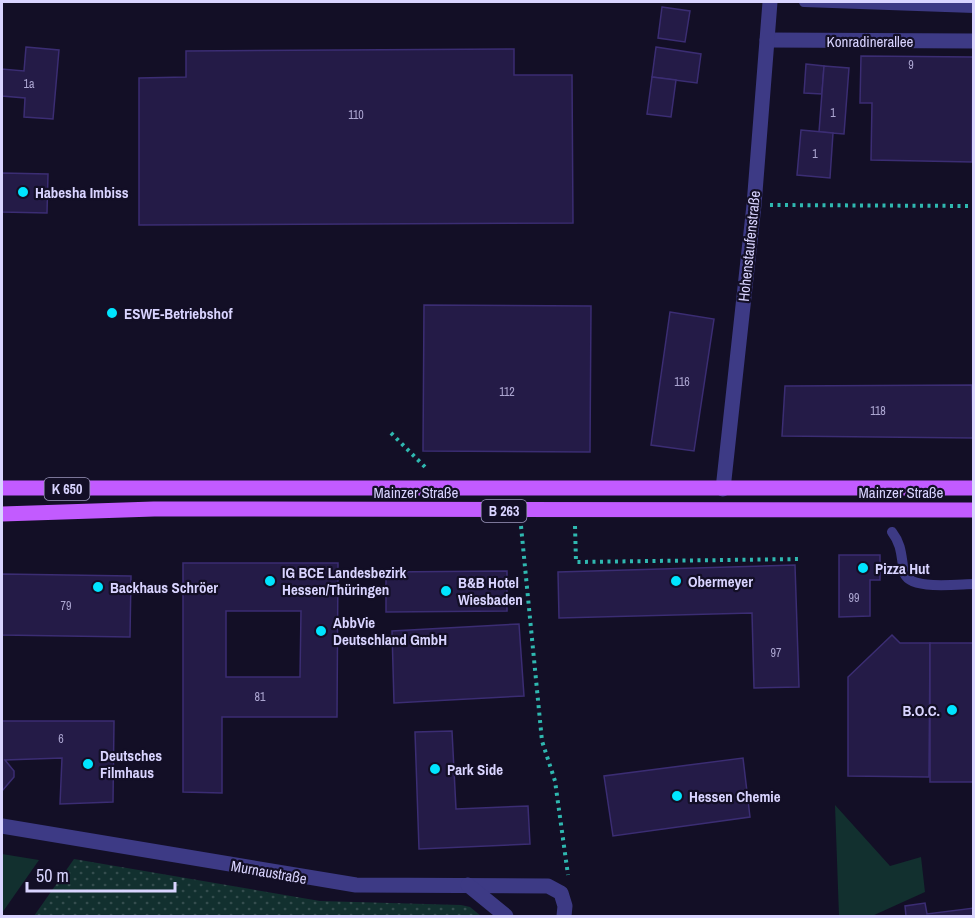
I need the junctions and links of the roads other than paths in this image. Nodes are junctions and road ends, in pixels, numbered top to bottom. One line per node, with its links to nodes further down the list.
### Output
1 (770, 2): 4 (street, Hohenstaufenstraße)
2 (804, 2): 3 (lane)
3 (974, 8)
4 (767, 40): 5 (street, Konradinerallee); 9 (street, Hohenstaufenstraße)
5 (974, 41)
6 (2, 488): 8 (main road, Mainzer Straße / K 650)
7 (974, 488): 9 (main road, Mainzer Straße / B 263)
8 (133, 489): 9 (main road, Mainzer Straße / B 263)
9 (723, 489)
10 (974, 510): 11 (main road, Mainzer Straße / B 263)
11 (34, 512): 12 (main road, Mainzer Straße / K 650)
12 (2, 514)
13 (892, 532): 14 (lane)
14 (974, 584)
15 (2, 826): 16 (street, Murnaustraße)
16 (468, 885): 17 (street); 18 (street, Murnaustraße)
17 (506, 916)
18 (564, 916)

